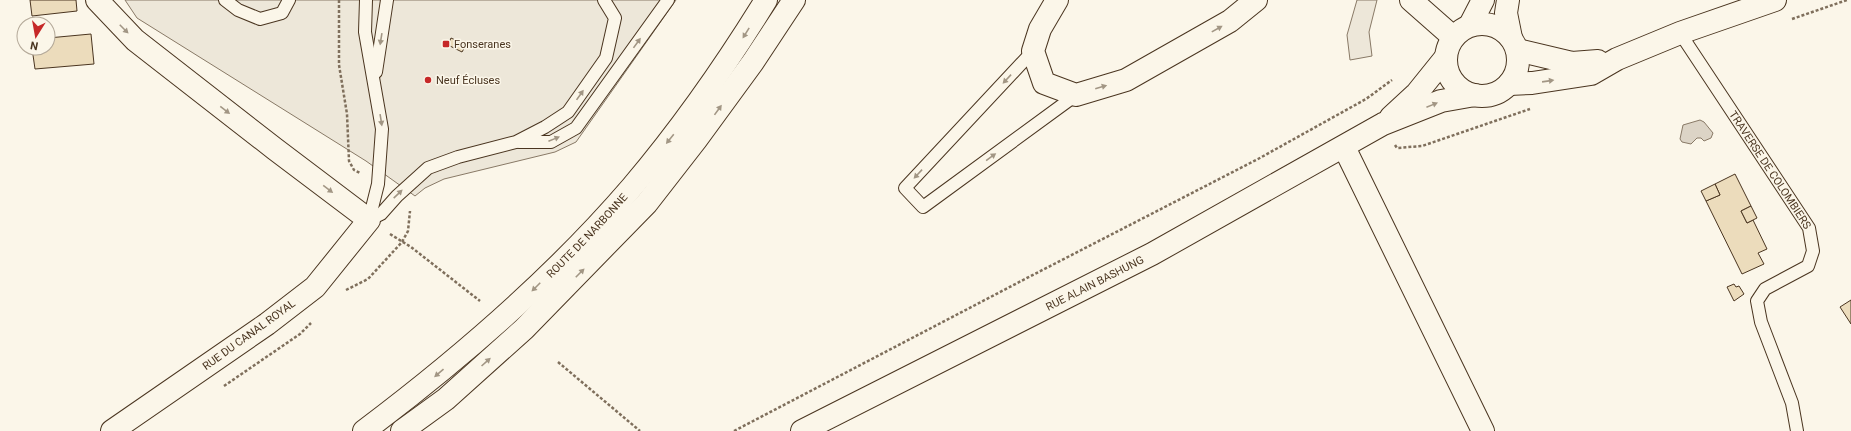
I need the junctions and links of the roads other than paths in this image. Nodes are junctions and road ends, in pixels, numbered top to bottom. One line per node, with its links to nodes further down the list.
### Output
1 (97, 0): 28 (street, one-way to 28)
2 (224, 0): 3 (lane)
3 (289, 0)
4 (366, 0): 21 (lane)
5 (387, 0): 21 (lane, one-way to 21)
6 (604, 0): 26 (lane, one-way to 6)
7 (668, 0): 26 (lane, one-way to 7)
8 (766, 0): 30 (street, ROUTE DE NARBONNE, one-way to 30)
9 (794, 0): 31 (street, ROUTE DE NARBONNE, one-way to 9)
10 (1057, 0): 19 (street)
11 (1256, 0): 23 (street, one-way to 11)
12 (1411, 0): 17 (street)
13 (1483, 0): 17 (street, RUE ALAIN BASHUNG)
14 (1508, 0): 18 (street)
15 (1775, 0): 16 (street)
16 (1680, 33): 20 (street); 34 (lane, TRAVERSE DE COLOMBIERS)
17 (1456, 40): 18 (street); 24 (street); 25 (street, RUE ALAIN BASHUNG)
18 (1514, 44): 20 (street); 22 (street)
19 (1033, 51): 23 (street); 23 (lane, one-way to 23)
20 (1617, 59): 22 (street, one-way to 20)
21 (375, 81): 28 (lane, one-way to 28)
22 (1509, 84): 24 (street)
23 (1076, 95)
24 (1475, 95): 25 (street, RUE ALAIN BASHUNG, one-way to 24)
25 (1383, 124): 27 (street, RUE ALAIN BASHUNG)
26 (516, 142): 28 (lane, one-way to 26)
27 (1344, 147): 32 (street, RUE ALAIN BASHUNG); 33 (street)
28 (369, 220): 29 (street, RUE DU CANAL ROYAL)
29 (112, 431)
30 (364, 431)
31 (402, 431)
32 (802, 431)
33 (1482, 431)
34 (1798, 431)

